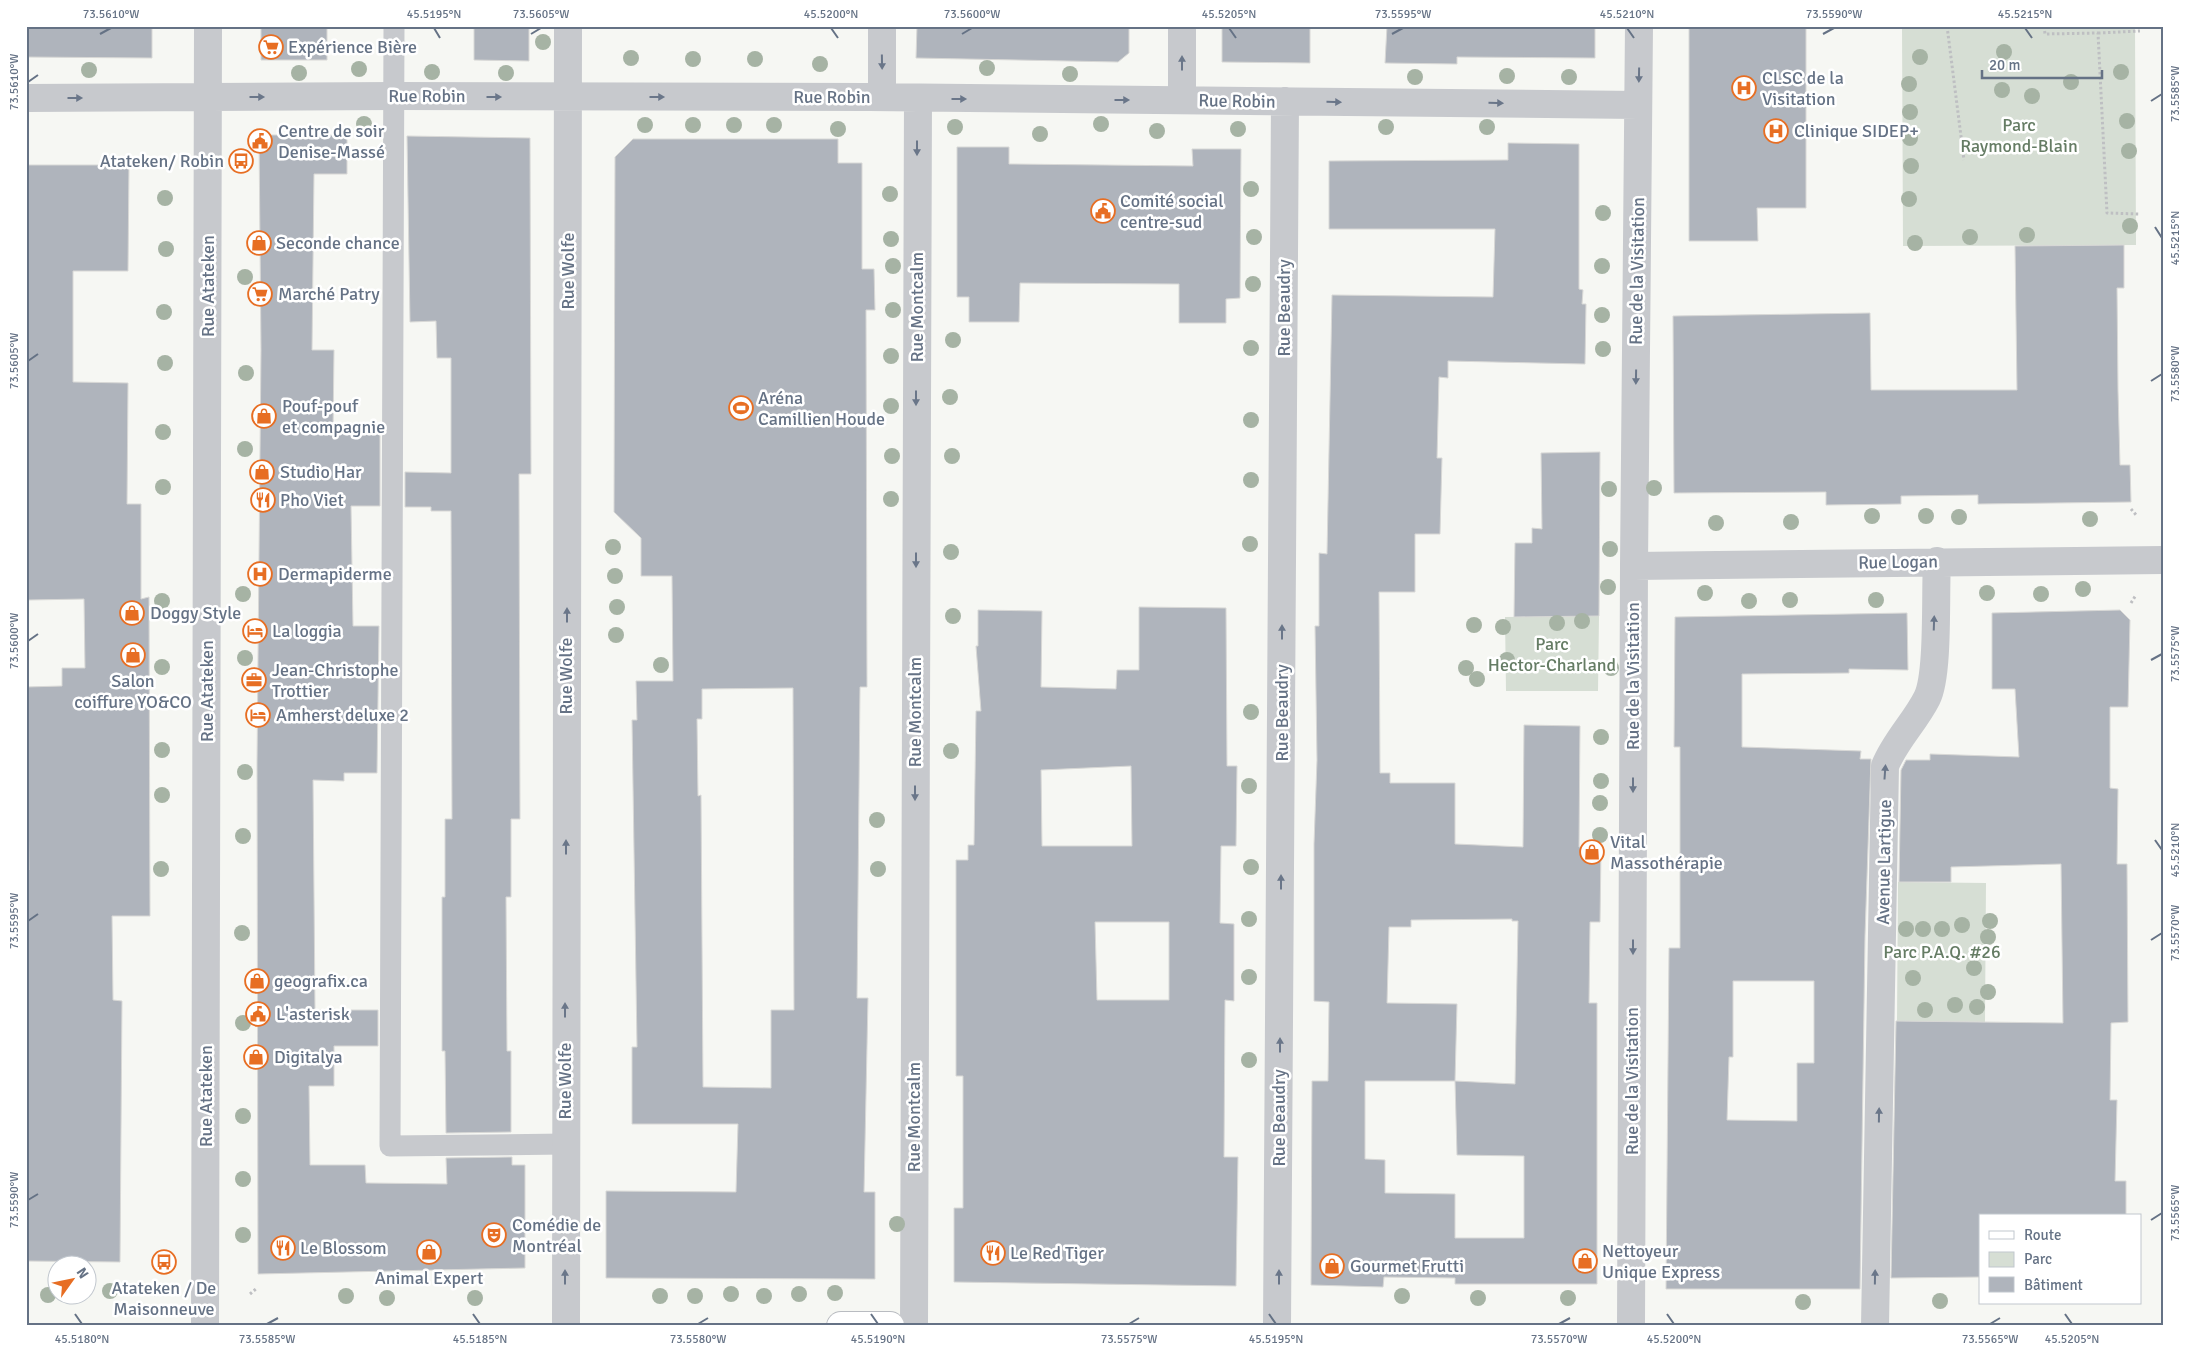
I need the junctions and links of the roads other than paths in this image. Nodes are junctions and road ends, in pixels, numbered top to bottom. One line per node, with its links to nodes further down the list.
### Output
1 (208, 26): 8 (street, Rue Atateken)
2 (394, 26): 7 (lane)
3 (568, 26): 9 (street, Rue Wolfe)
4 (882, 26): 11 (street, one-way to 11)
5 (1182, 26): 13 (street, one-way to 5)
6 (1639, 26): 15 (street, Rue de la Visitation, one-way to 15)
7 (393, 96): 8 (street, Rue Robin, one-way to 7); 9 (street, Rue Robin, one-way to 9); 19 (lane)
8 (208, 97): 10 (street, Rue Robin, one-way to 8); 20 (street, Rue Atateken)
9 (568, 97): 11 (street, Rue Robin, one-way to 11); 19 (street, Rue Wolfe, one-way to 9)
10 (26, 98)
11 (882, 98): 12 (street, Rue Robin)
12 (918, 99): 13 (street, Rue Robin, one-way to 13); 24 (street, Rue Montcalm, one-way to 24)
13 (1182, 100): 14 (street, Rue Robin)
14 (1285, 101): 15 (street, Rue Robin, one-way to 15); 25 (street, Rue Beaudry, one-way to 14)
15 (1638, 105): 18 (street, Rue de la Visitation, one-way to 18)
16 (2163, 560): 17 (street, Rue Logan)
17 (1937, 562): 18 (street, Rue Logan); 27 (street, Avenue Lartigue, one-way to 17)
18 (1634, 566): 26 (street, Rue de la Visitation, one-way to 26)
19 (565, 1144): 21 (street, Rue Wolfe, one-way to 19)
20 (205, 1326)
21 (566, 1326)
22 (841, 1326): 23 (street)
23 (890, 1326)
24 (914, 1326)
25 (1277, 1326)
26 (1631, 1326)
27 (1875, 1326)

